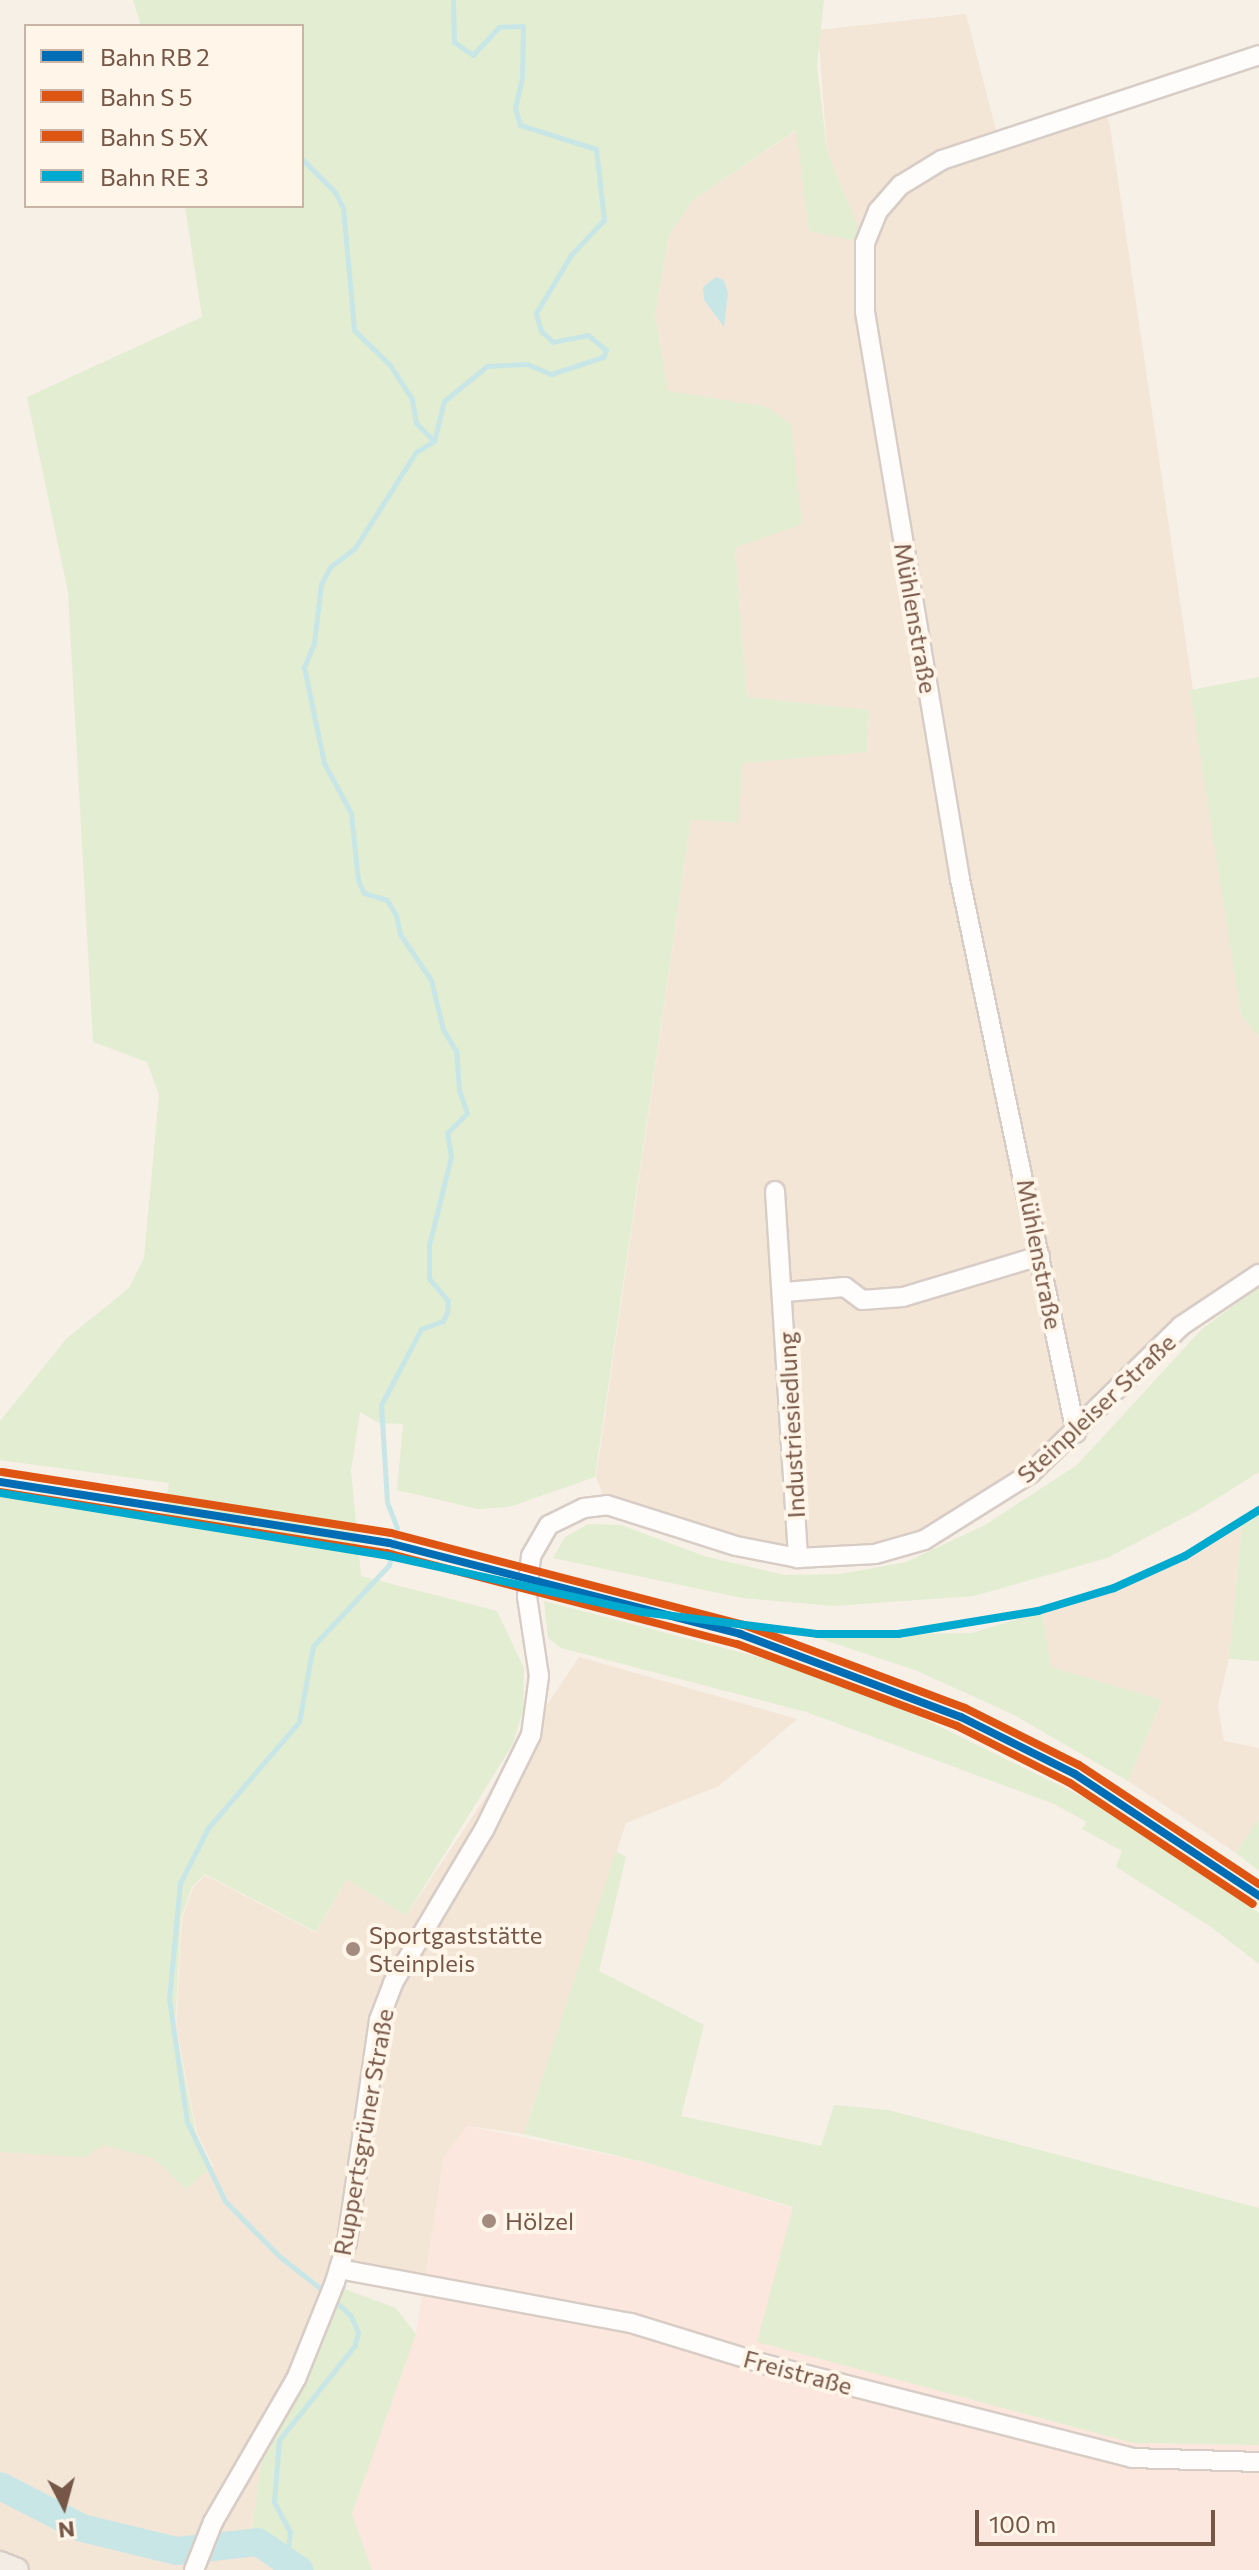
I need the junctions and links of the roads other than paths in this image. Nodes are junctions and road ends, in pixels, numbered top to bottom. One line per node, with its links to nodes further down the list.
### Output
1 (1259, 55): 3 (street, Mühlenstraße)
2 (775, 1191): 5 (street, Industriesiedlung)
3 (1040, 1256): 5 (street); 6 (street, Mühlenstraße)
4 (1259, 1274): 6 (street, Steinpleiser Straße)
5 (785, 1292): 8 (street, Industriesiedlung)
6 (1076, 1433): 8 (street, Steinpleiser Straße)
7 (531, 1556): 8 (street, Steinpleiser Straße); 9 (street, Ruppertsgrüner Straße)
8 (798, 1558)
9 (337, 2275): 10 (street, Freistraße); 13 (street, Ruppertsgrüner Straße)
10 (1259, 2462)
11 (0, 2563): 12 (main road)
12 (17, 2570)
13 (194, 2570)

